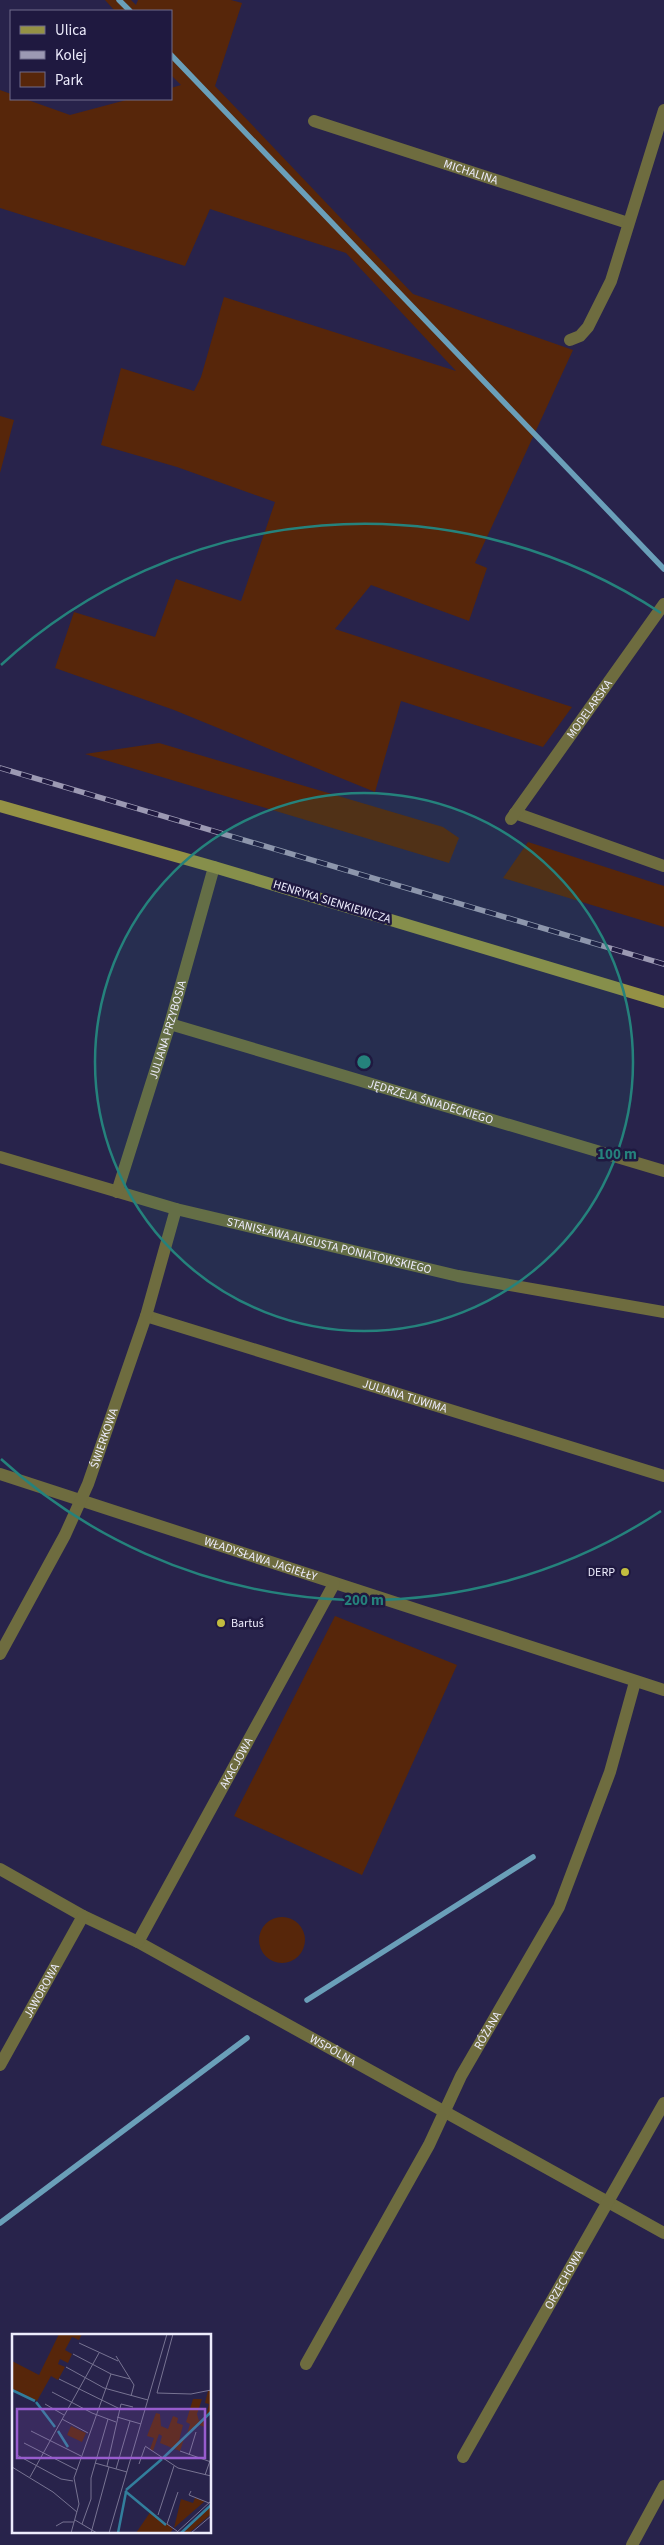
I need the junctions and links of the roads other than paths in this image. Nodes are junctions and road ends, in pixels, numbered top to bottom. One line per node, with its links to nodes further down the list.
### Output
1 (664, 110): 3 (street)
2 (314, 120): 3 (street, MICHALINA)
3 (628, 223): 4 (street)
4 (570, 340)
5 (664, 604): 7 (street, MODELARSKA)
6 (0, 806): 8 (main road, HENRYKA SIENKIEWICZA)
7 (664, 866)
8 (214, 867): 9 (main road, HENRYKA SIENKIEWICZA); 10 (street, JULIANA PRZYBOSIA)
9 (664, 1002)
10 (170, 1024): 12 (street, JĘDRZEJA ŚNIADECKIEGO); 13 (street, JULIANA PRZYBOSIA)
11 (1, 1160): 13 (street, STANISŁAWA AUGUSTA PONIATOWSKIEGO)
12 (664, 1171)
13 (117, 1192): 14 (street, STANISŁAWA AUGUSTA PONIATOWSKIEGO)
14 (176, 1209): 15 (street, STANISŁAWA AUGUSTA PONIATOWSKIEGO); 16 (street, ŚWIERKOWA)
15 (664, 1312)
16 (146, 1316): 18 (street, JULIANA TUWIMA); 19 (street, ŚWIERKOWA)
17 (0, 1474): 19 (street, WŁADYSŁAWA JAGIEŁŁY)
18 (664, 1476)
19 (80, 1502): 20 (street, WŁADYSŁAWA JAGIEŁŁY); 21 (street, ŚWIERKOWA)
20 (334, 1584): 22 (street, WŁADYSŁAWA JAGIEŁŁY); 26 (street, AKACJOWA)
21 (0, 1654)
22 (635, 1682): 23 (street, WŁADYSŁAWA JAGIEŁŁY); 29 (street, RÓŻANA)
23 (664, 1690)
24 (0, 1869): 25 (street, WSPÓLNA)
25 (83, 1916): 26 (street, WSPÓLNA); 27 (street, JAWOROWA)
26 (138, 1942): 29 (street, WSPÓLNA)
27 (0, 2065)
28 (664, 2104): 30 (street, ORZECHOWA)
29 (444, 2112): 30 (street, WSPÓLNA); 32 (street, RÓŻANA)
30 (608, 2204): 31 (street, WSPÓLNA); 33 (street, ORZECHOWA)
31 (664, 2233)
32 (306, 2364)
33 (463, 2456)
34 (664, 2486): 35 (street)
35 (632, 2545)

